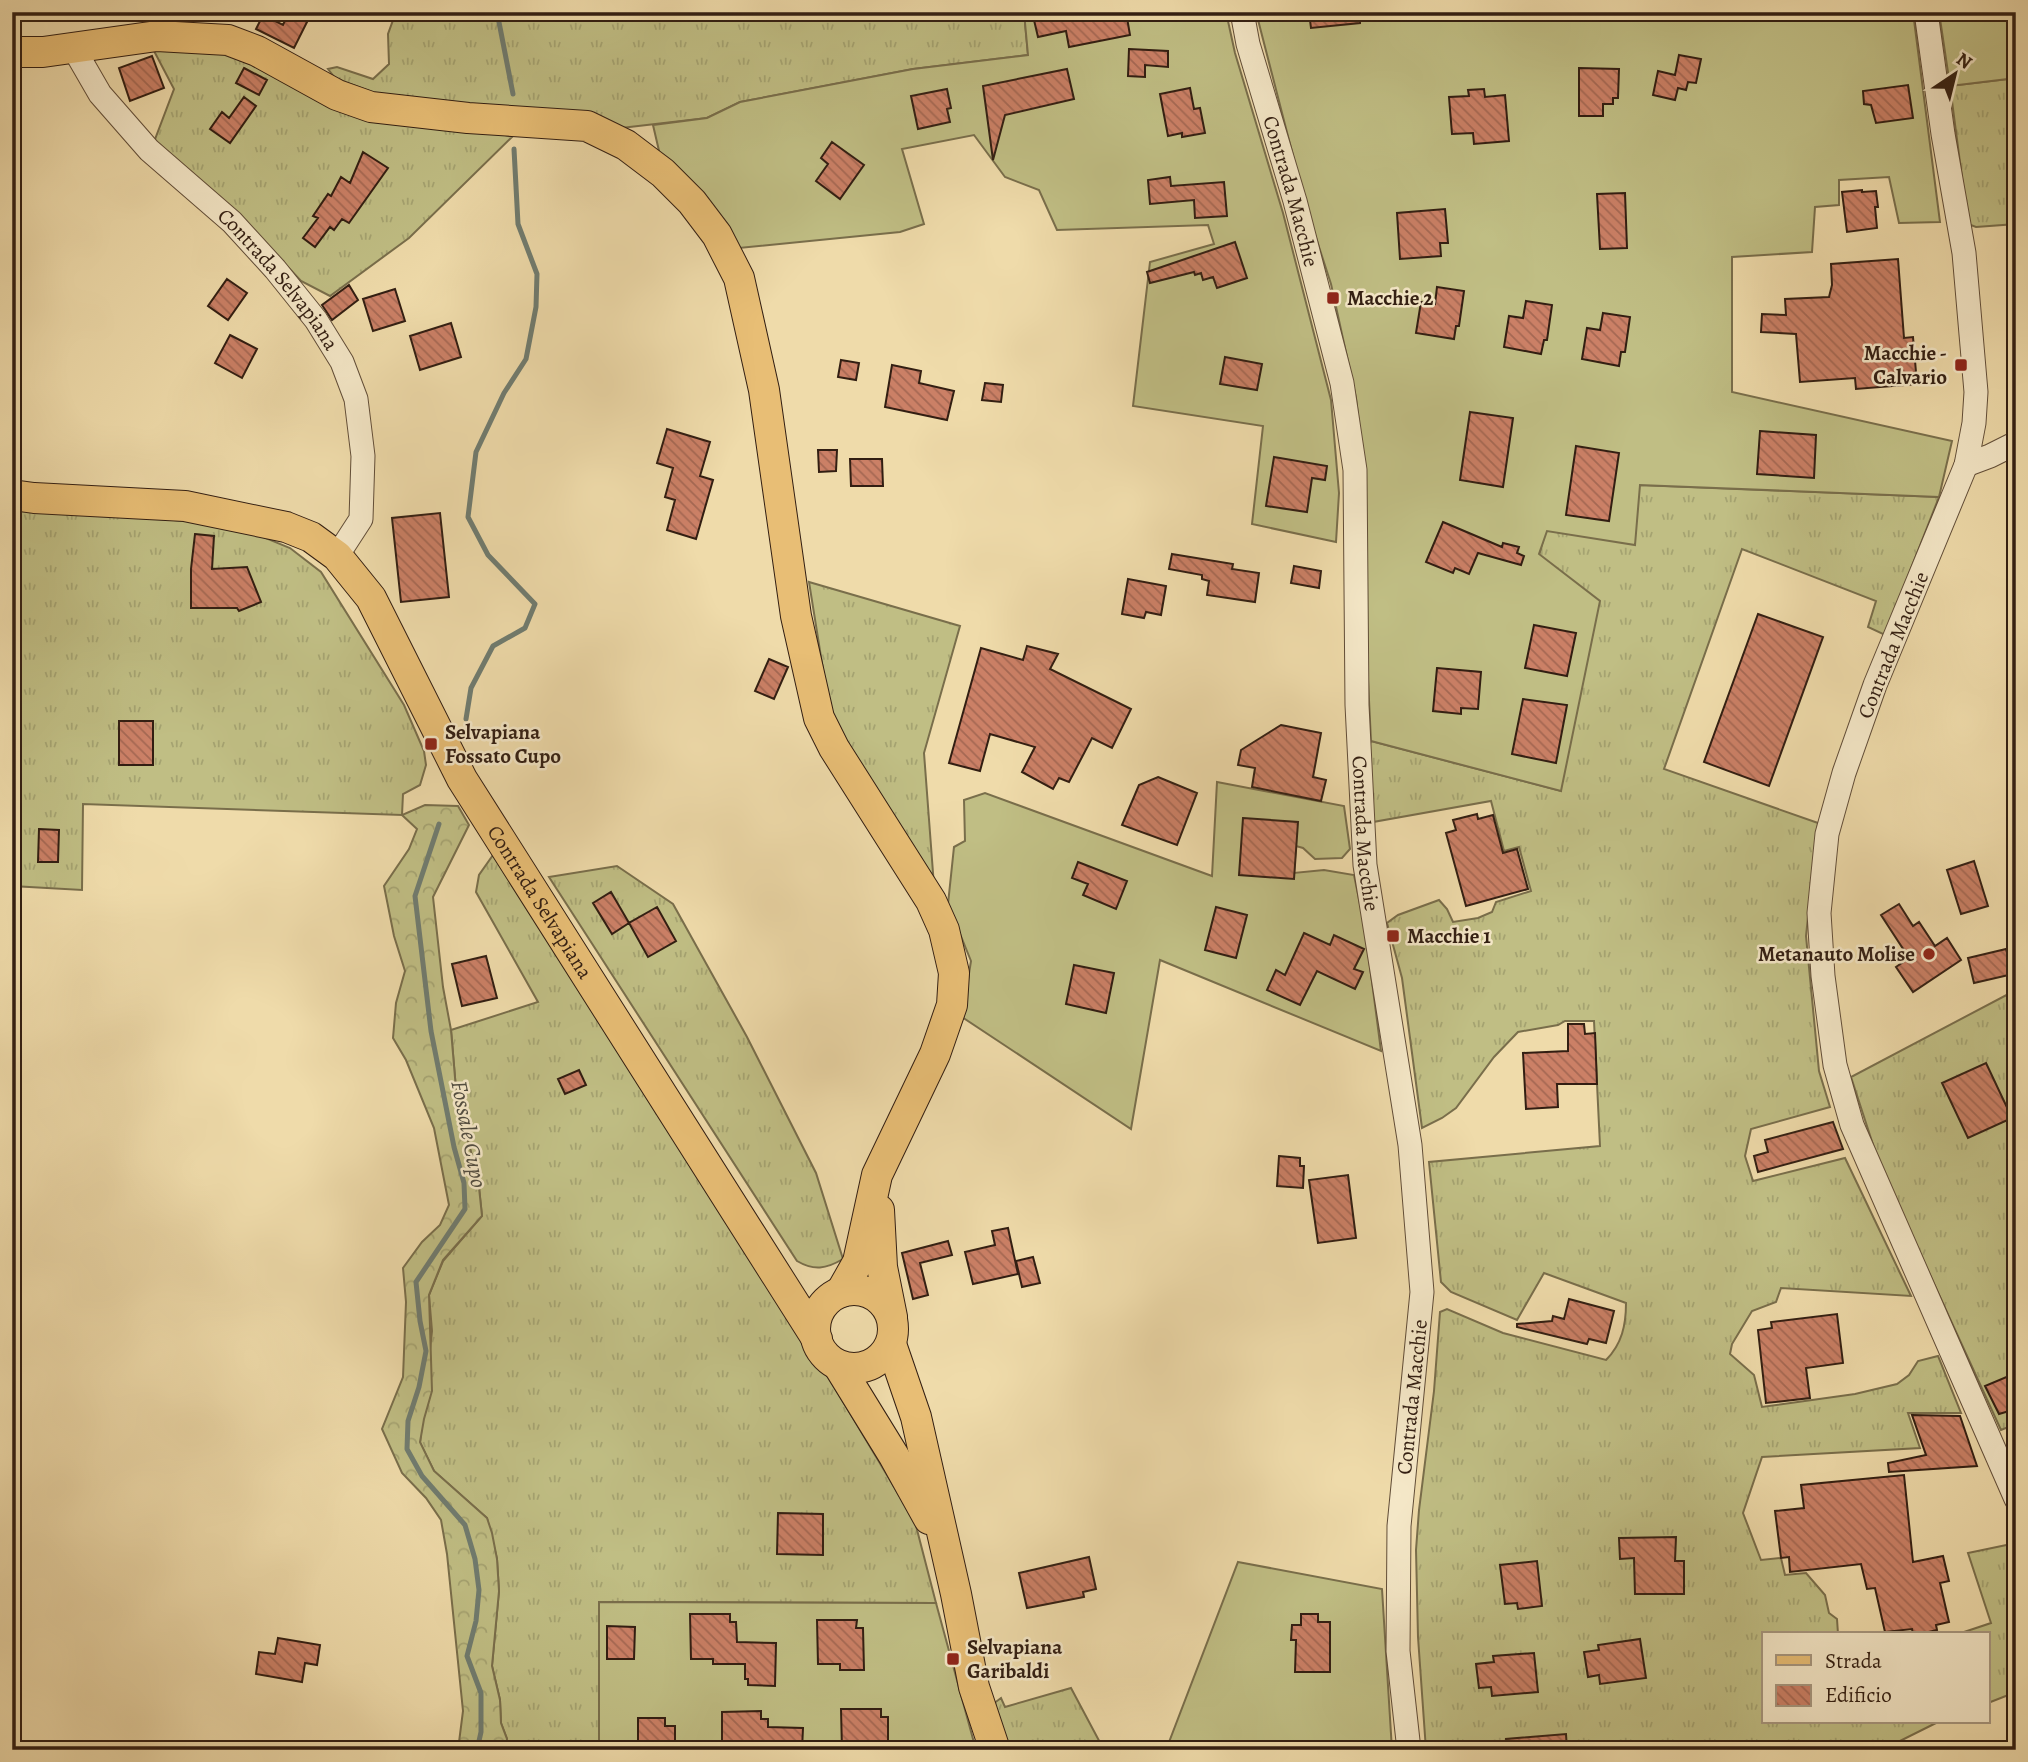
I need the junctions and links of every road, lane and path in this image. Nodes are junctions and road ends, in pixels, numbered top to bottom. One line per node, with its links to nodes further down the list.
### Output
1 (1242, 12): 18 (street, Contrada Macchie)
2 (1926, 12): 6 (street, Contrada Macchie)
3 (74, 49): 4 (main road); 8 (street, Contrada Selvapiana); 9 (main road)
4 (12, 52)
5 (2016, 443): 6 (street)
6 (1966, 465): 15 (street, Contrada Macchie)
7 (12, 495): 8 (main road, Contrada Selvapiana)
8 (337, 556): 10 (main road, Contrada Selvapiana)
9 (877, 1175): 11 (main road); 12 (main road)
10 (758, 1244): 11 (main road, Contrada Selvapiana); 13 (main road, Contrada Selvapiana)
11 (836, 1295): 12 (main road); 13 (main road)
12 (891, 1331): 14 (main road); 16 (main road)
13 (817, 1339): 14 (main road)
14 (838, 1365): 16 (main road)
15 (2016, 1499)
16 (946, 1549): 17 (main road)
17 (995, 1750)
18 (1409, 1750)

